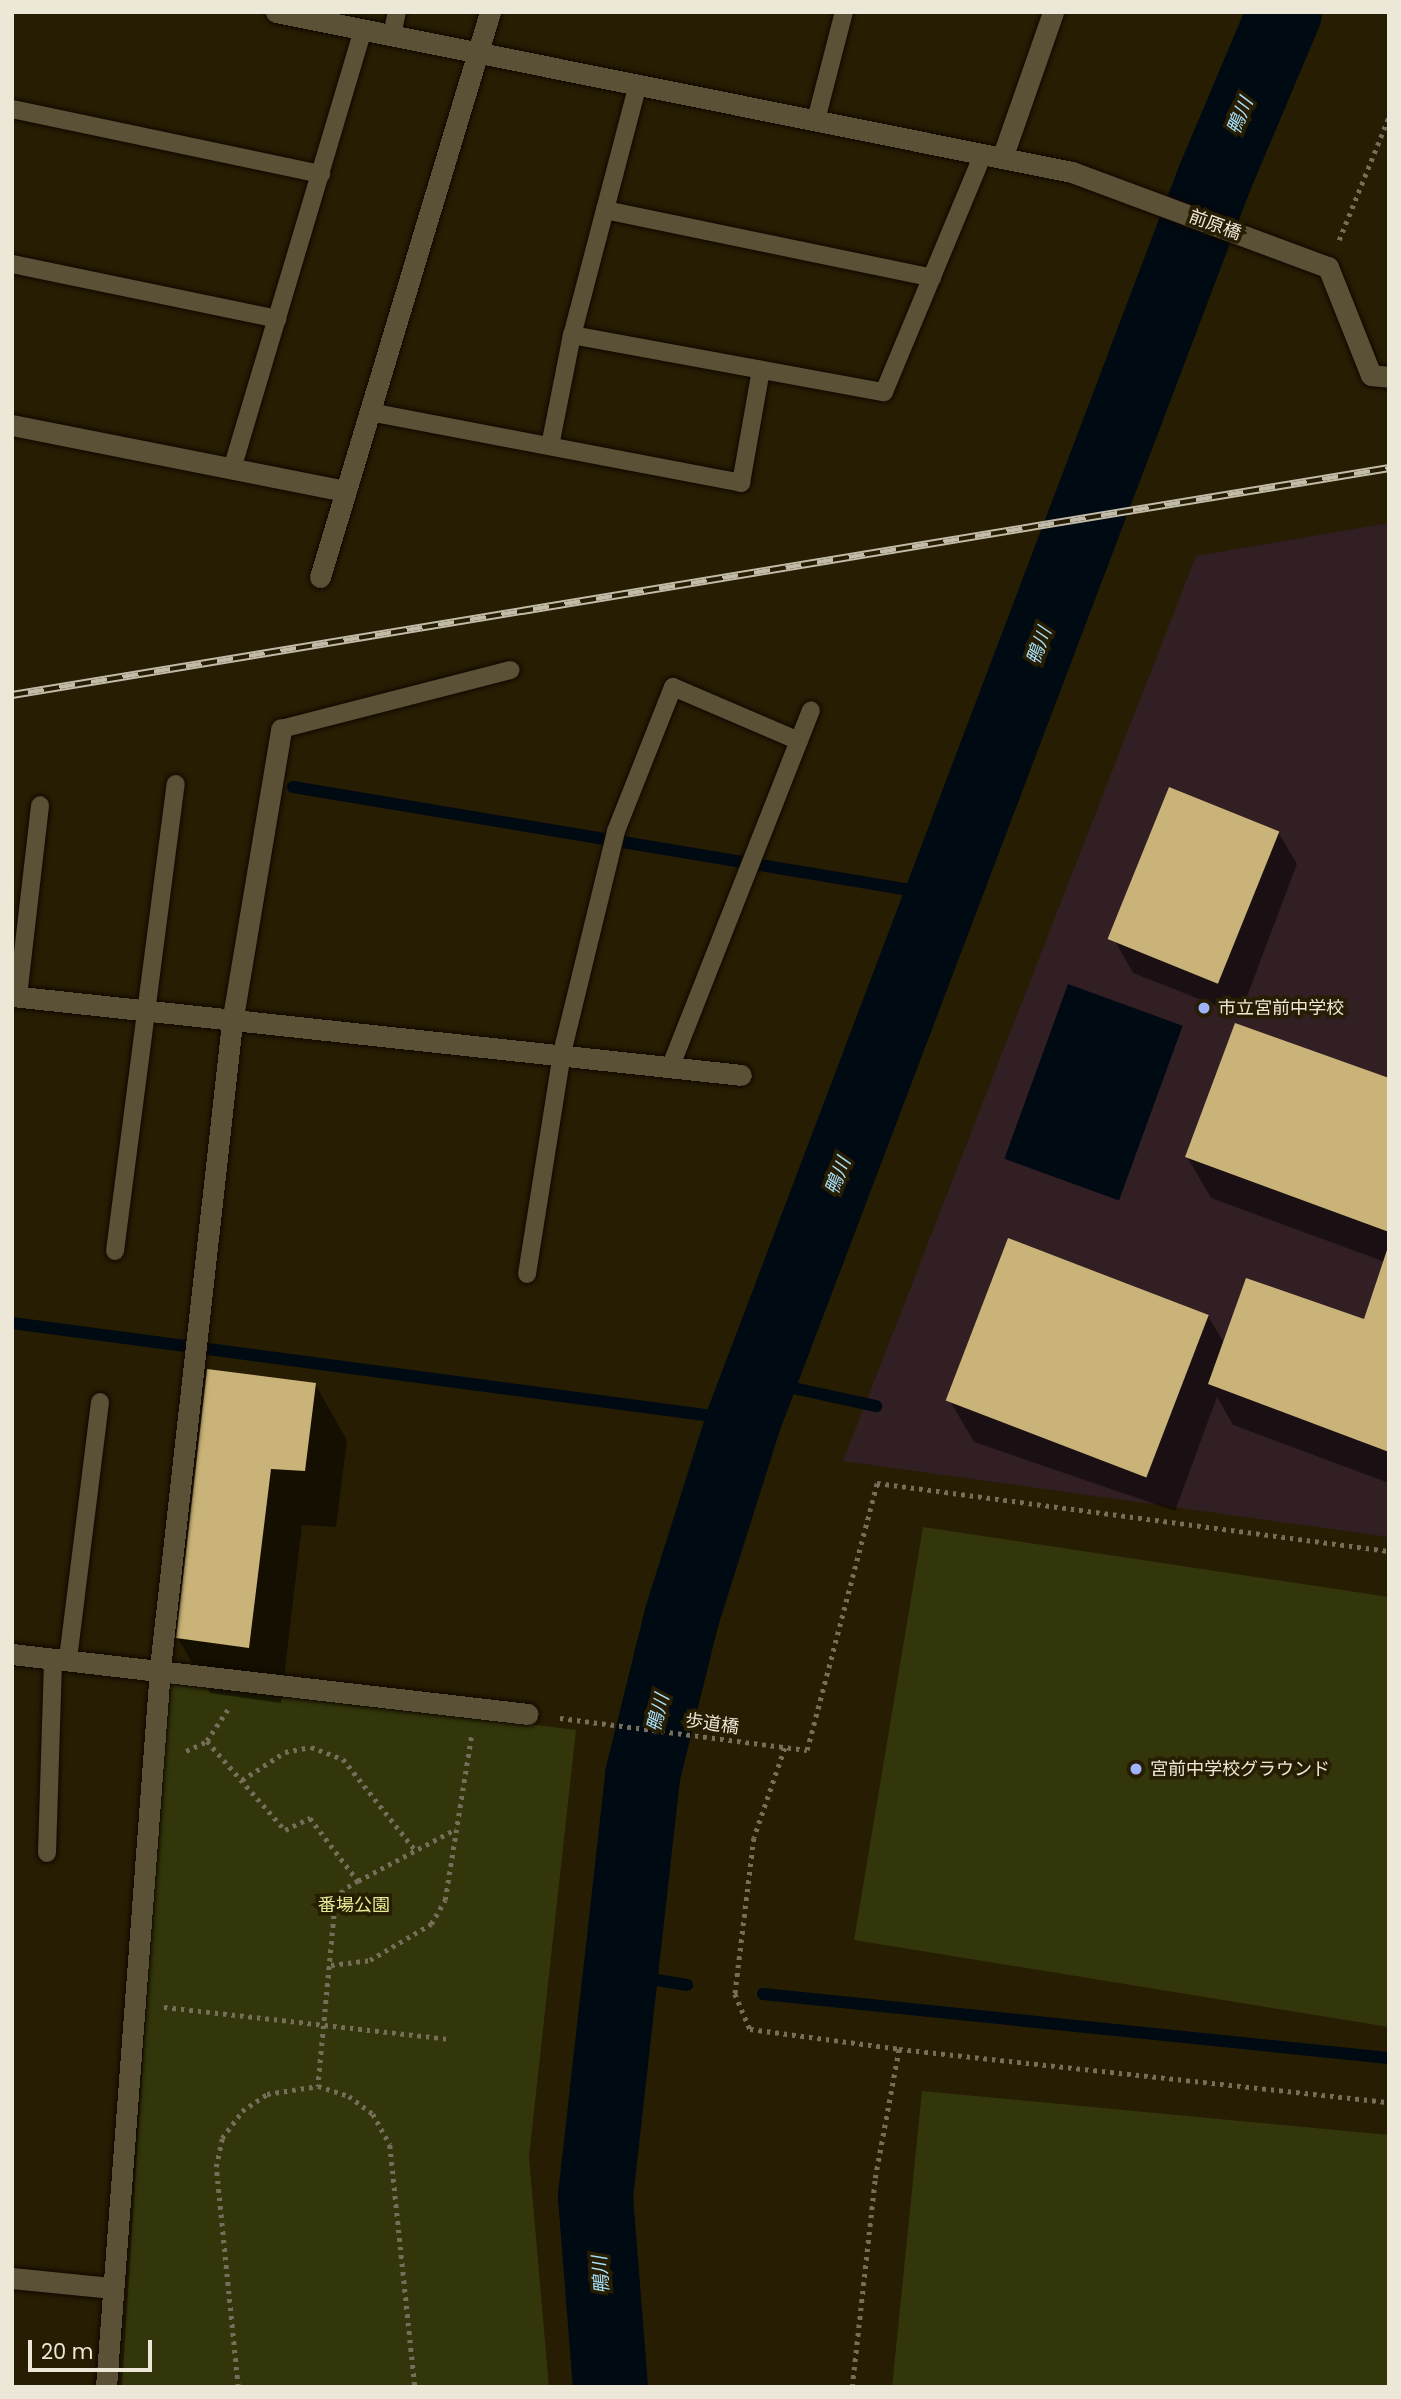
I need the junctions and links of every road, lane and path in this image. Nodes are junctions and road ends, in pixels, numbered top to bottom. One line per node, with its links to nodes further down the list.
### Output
1 (276, 12): 6 (street, 前原橋)
2 (397, 12): 7 (lane)
3 (490, 12): 8 (street)
4 (844, 12): 12 (lane)
5 (1053, 12): 13 (street)
6 (363, 30): 7 (street, 前原橋); 14 (lane)
7 (392, 35): 8 (street, 前原橋)
8 (478, 53): 9 (street, 前原橋); 23 (street)
9 (638, 85): 12 (street, 前原橋); 15 (lane)
10 (12, 109): 14 (lane)
11 (1389, 116): 16 (path)
12 (816, 120): 13 (street, 前原橋)
13 (993, 156): 16 (street, 前原橋); 18 (lane)
14 (321, 174): 19 (lane)
15 (605, 210): 18 (lane); 20 (lane)
16 (1320, 263): 22 (street)
17 (12, 264): 19 (lane)
18 (932, 278): 21 (lane)
19 (277, 319): 26 (lane)
20 (572, 335): 21 (lane); 25 (lane)
21 (761, 370): 25 (lane)
22 (1389, 377)
23 (370, 412): 25 (lane); 27 (street)
24 (12, 425): 26 (street)
25 (550, 446)
26 (232, 469): 27 (street)
27 (346, 491): 28 (street)
28 (320, 577)
29 (511, 670): 31 (lane)
30 (811, 710): 32 (lane)
31 (281, 729): 37 (street)
32 (799, 741): 38 (lane); 39 (lane)
33 (176, 784): 36 (lane)
34 (40, 805): 35 (lane)
35 (15, 996): 36 (street)
36 (145, 1012): 37 (street); 41 (lane)
37 (232, 1023): 38 (street); 47 (street)
38 (562, 1053): 39 (street); 42 (lane)
39 (672, 1063): 40 (street)
40 (741, 1075)
41 (115, 1251)
42 (527, 1274)
43 (100, 1402): 46 (lane)
44 (1389, 1551): 51 (path)
45 (12, 1654): 46 (street)
46 (60, 1659): 47 (street); 55 (lane)
47 (160, 1668): 48 (street); 58 (street)
48 (229, 1678): 49 (street); 52 (path)
49 (476, 1707): 50 (street); 53 (path)
50 (528, 1714): 51 (path, 歩道橋)
51 (785, 1748): 61 (path)
52 (242, 1780): 54 (path); 56 (path)
53 (457, 1829): 54 (path); 57 (path)
54 (415, 1850): 56 (path)
55 (47, 1853)
56 (358, 1881): 57 (path)
57 (331, 1965): 59 (path)
58 (135, 2004): 59 (path); 65 (street)
59 (324, 2024): 60 (path); 62 (path)
60 (448, 2039)
61 (899, 2049): 63 (path); 69 (path)
62 (318, 2086): 67 (path); 68 (path)
63 (1389, 2102)
64 (12, 2278): 65 (street)
65 (113, 2288): 66 (street)
66 (106, 2387)
67 (238, 2387)
68 (415, 2387)
69 (852, 2387)

